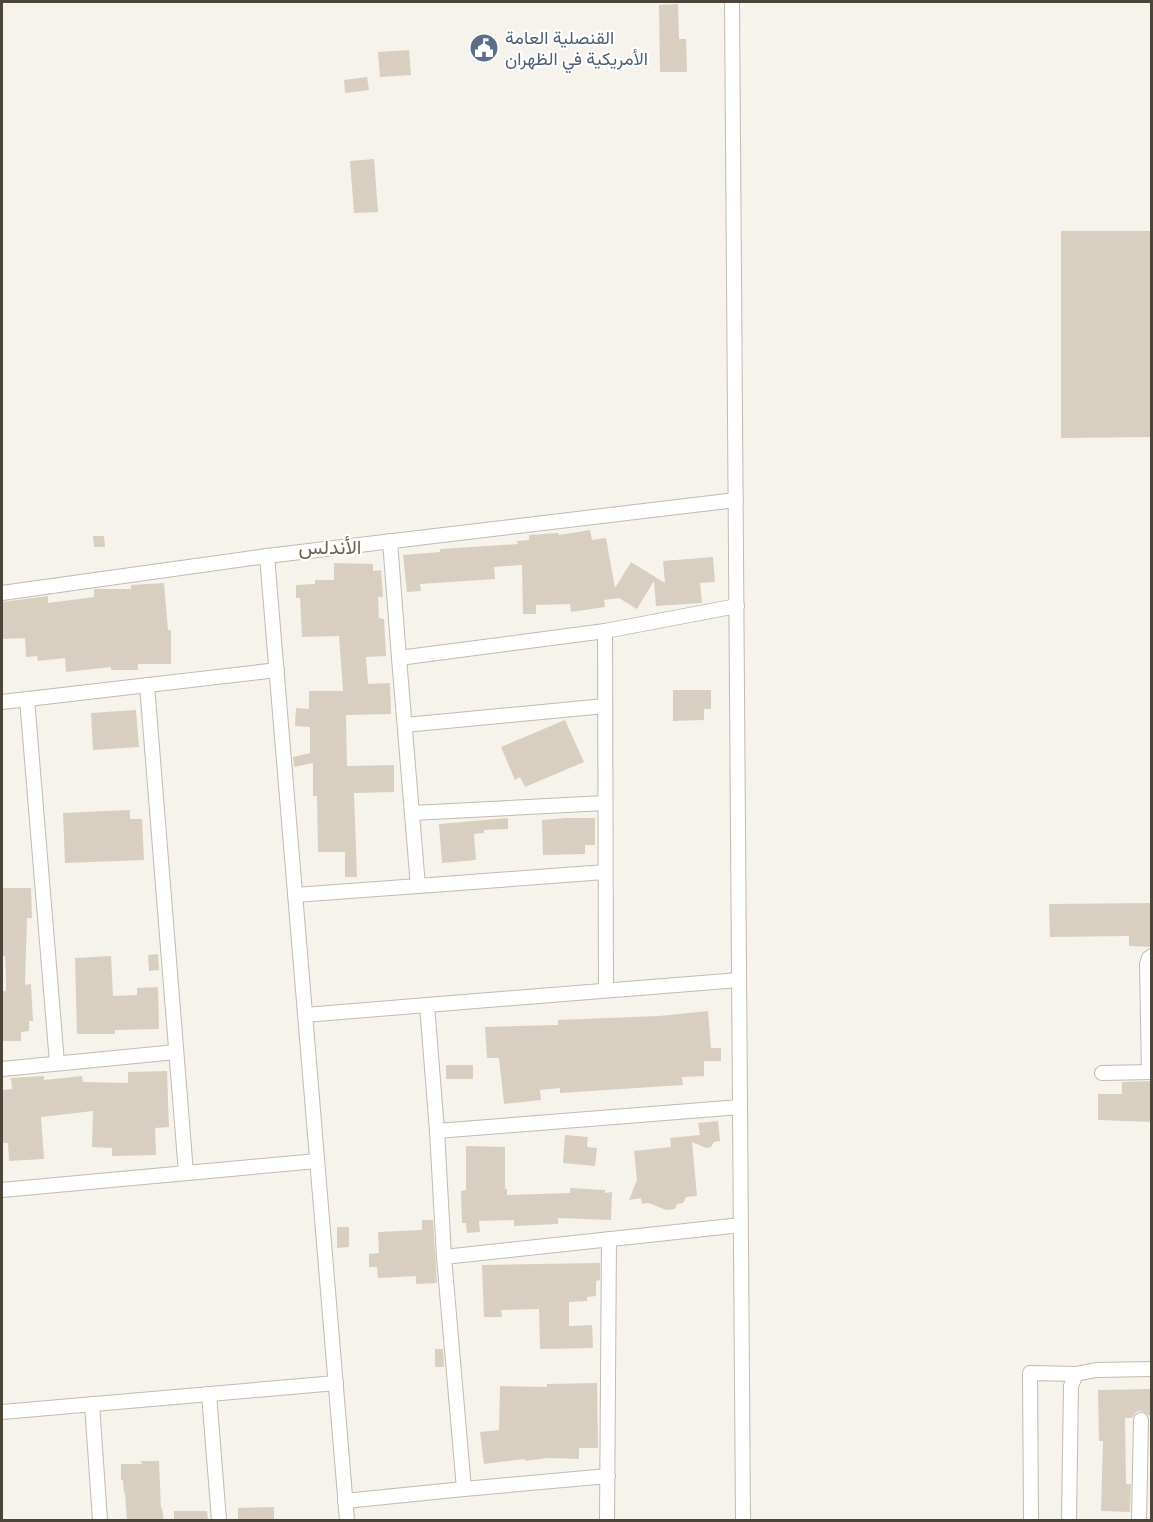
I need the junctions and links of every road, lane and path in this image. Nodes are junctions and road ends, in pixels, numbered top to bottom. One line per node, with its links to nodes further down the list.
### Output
1 (732, 2): 2 (street)
2 (736, 500): 3 (street); 6 (street)
3 (390, 541): 4 (street); 8 (street)
4 (267, 556): 5 (street); 9 (street)
5 (2, 593)
6 (736, 606): 7 (street); 21 (street)
7 (605, 631): 8 (street); 13 (street)
8 (399, 658): 14 (street)
9 (277, 670): 10 (street); 19 (street)
10 (147, 685): 11 (street); 25 (street)
11 (27, 699): 12 (street); 26 (street)
12 (2, 702)
13 (605, 706): 14 (street); 15 (street)
14 (405, 725): 16 (street)
15 (605, 802): 16 (street); 17 (street)
16 (412, 813): 18 (street)
17 (605, 872): 18 (street); 22 (street)
18 (418, 886): 19 (street)
19 (295, 895): 24 (street)
20 (1152, 957): 28 (street)
21 (739, 980): 22 (street); 30 (street)
22 (606, 990): 23 (street)
23 (427, 1005): 24 (street); 31 (street)
24 (305, 1015): 32 (street)
25 (176, 1052): 26 (street); 33 (street)
26 (57, 1064): 27 (street)
27 (2, 1069)
28 (1150, 1072): 29 (street)
29 (1102, 1073)
30 (740, 1107): 31 (street); 35 (street)
31 (437, 1131): 37 (street)
32 (317, 1161): 33 (street); 40 (street)
33 (186, 1173): 34 (street)
34 (2, 1190)
35 (741, 1225): 36 (street); 52 (street)
36 (609, 1239): 37 (street); 45 (street)
37 (444, 1257): 46 (street)
38 (1152, 1369): 39 (street)
39 (1076, 1374): 53 (street); 54 (street)
40 (336, 1383): 41 (street); 47 (street)
41 (208, 1394): 42 (street); 49 (street)
42 (92, 1404): 43 (street); 48 (street)
43 (2, 1412)
44 (1141, 1420): 55 (street)
45 (608, 1476): 46 (street); 51 (street)
46 (464, 1490): 47 (street)
47 (345, 1501): 50 (street)
48 (100, 1521)
49 (219, 1521)
50 (347, 1521)
51 (607, 1521)
52 (743, 1521)
53 (1031, 1521)
54 (1069, 1521)
55 (1138, 1521)

